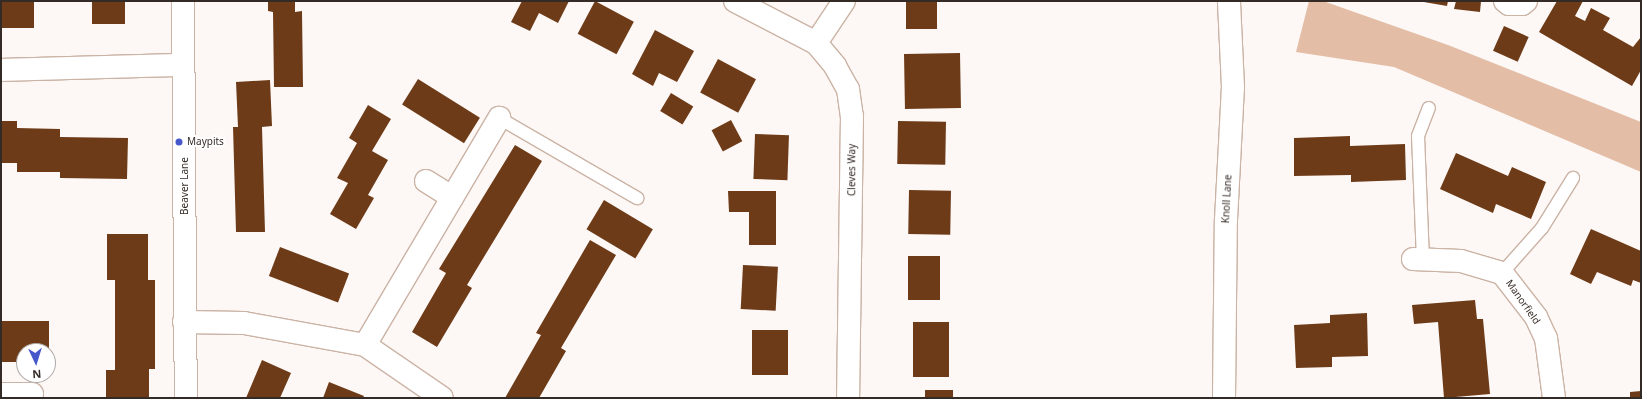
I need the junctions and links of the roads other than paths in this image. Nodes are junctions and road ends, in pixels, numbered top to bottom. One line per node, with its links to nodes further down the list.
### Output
1 (183, 1): 8 (street, Beaver Lane)
2 (735, 1): 7 (street, Cleves Way)
3 (844, 1): 7 (street)
4 (1228, 1): 25 (street, Knoll Lane)
5 (1505, 1): 6 (street)
6 (1526, 1)
7 (816, 43): 24 (street, Cleves Way)
8 (183, 65): 9 (street); 18 (street, Beaver Lane)
9 (1, 70)
10 (1429, 108): 16 (lane)
11 (499, 118): 14 (street); 15 (lane)
12 (1573, 178): 17 (lane)
13 (426, 181): 14 (street)
14 (452, 196): 19 (street)
15 (637, 198)
16 (1418, 260): 17 (street, Manorfield)
17 (1502, 273): 26 (street, Manorfield)
18 (184, 322): 19 (street); 22 (street, Beaver Lane)
19 (365, 345): 23 (street)
20 (1, 394): 21 (street)
21 (32, 394)
22 (186, 398)
23 (442, 398)
24 (848, 398)
25 (1224, 398)
26 (1554, 398)

